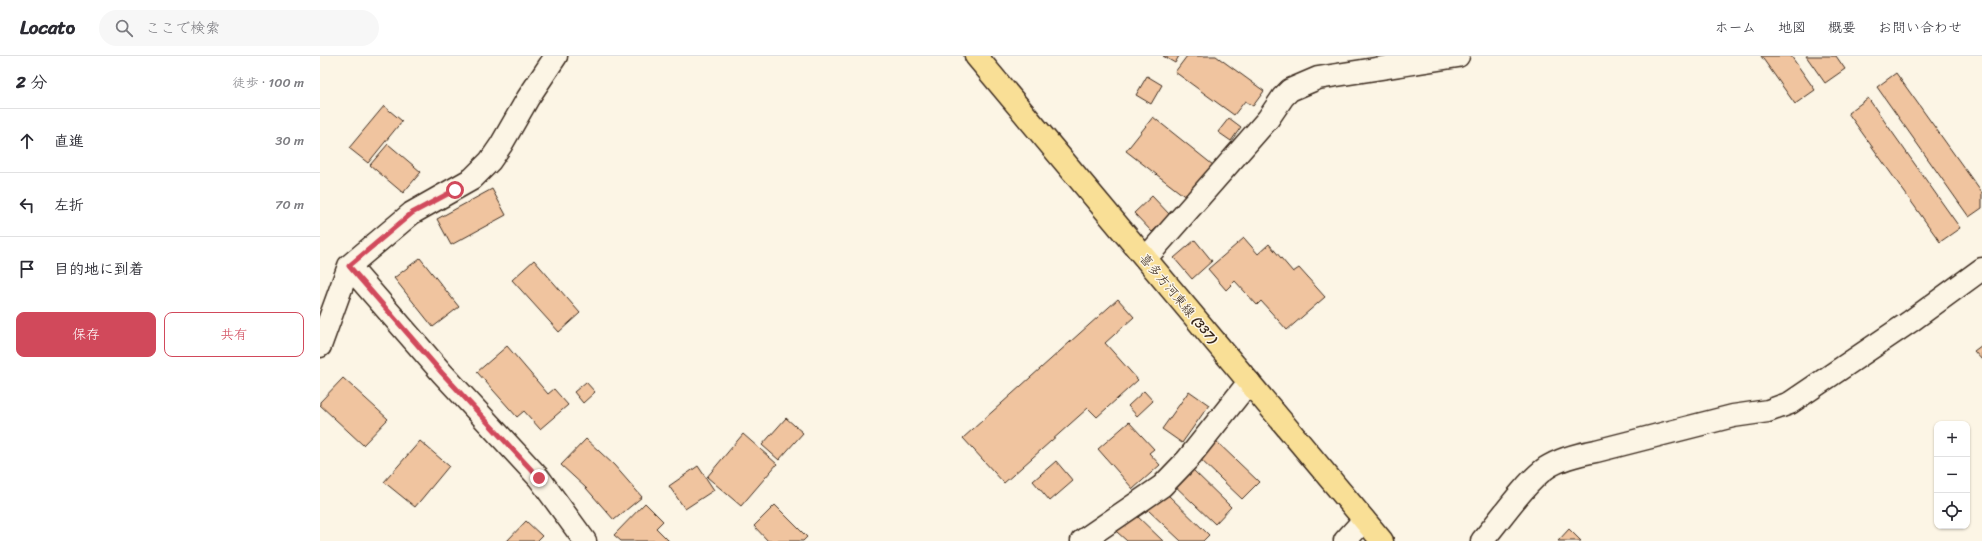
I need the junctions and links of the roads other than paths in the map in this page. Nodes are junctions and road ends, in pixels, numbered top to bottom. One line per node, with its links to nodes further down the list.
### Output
1 (556, 56): 5 (street)
2 (976, 56): 4 (main road, 喜多方河東線 (337))
3 (1458, 56): 4 (street)
4 (1146, 258): 8 (main road, 喜多方河東線 (337))
5 (349, 266): 7 (street); 10 (street)
6 (1982, 269): 14 (street)
7 (320, 346)
8 (1249, 382): 9 (main road, 喜多方河東線 (337)); 11 (street)
9 (1364, 520): 12 (street); 13 (main road, 喜多方河東線 (337))
10 (579, 539)
11 (1082, 541)
12 (1345, 541)
13 (1382, 541)
14 (1482, 541)

